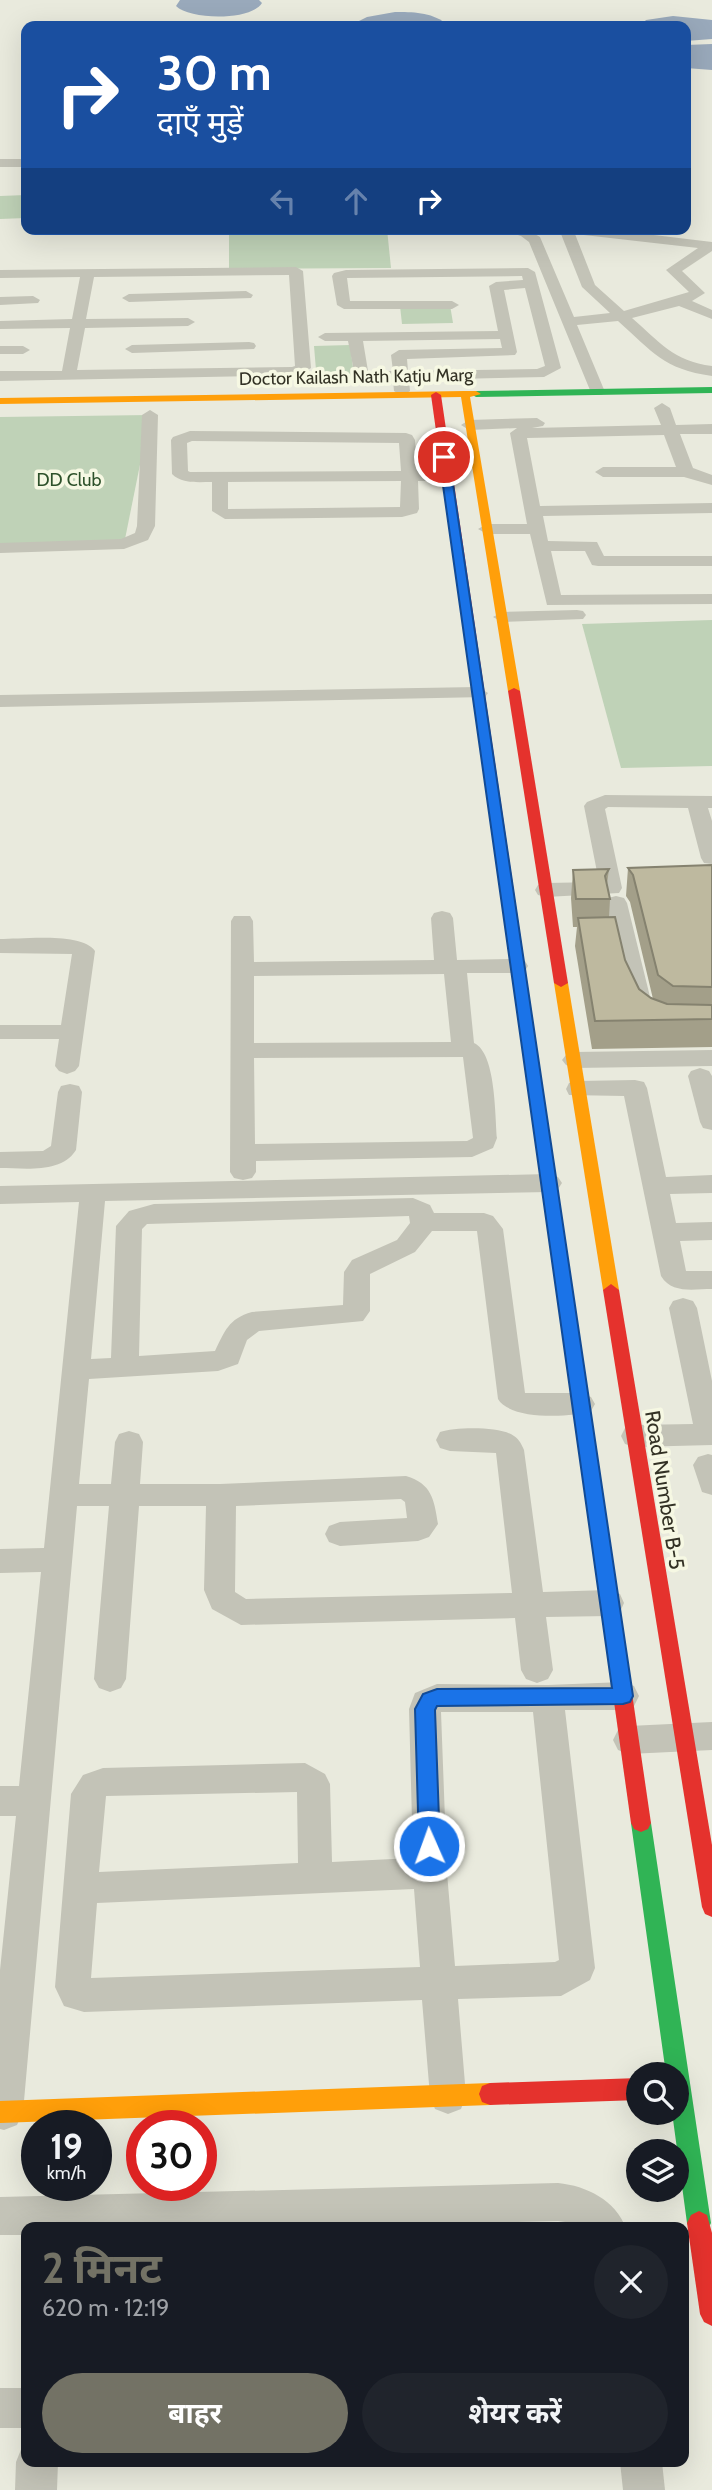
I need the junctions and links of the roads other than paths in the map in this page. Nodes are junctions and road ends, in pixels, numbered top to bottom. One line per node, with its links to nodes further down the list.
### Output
1 (0, 163): 2 (street)
2 (21, 163)
3 (527, 235): 23 (street)
4 (568, 235): 20 (street)
5 (618, 235): 6 (street)
6 (712, 246): 17 (street)
7 (88, 273): 8 (street); 9 (street); 24 (street)
8 (190, 273): 13 (street); 37 (street)
9 (0, 274)
10 (531, 284): 11 (street); 21 (street); 21 (street)
11 (449, 289): 18 (street); 18 (street); 26 (street)
12 (246, 295): 13 (street)
13 (188, 297): 14 (street); 22 (street)
14 (129, 298)
15 (33, 300): 16 (street)
16 (0, 301)
17 (680, 302): 19 (street); 20 (street)
18 (391, 305): 28 (street)
19 (712, 315)
20 (621, 316): 23 (street); 36 (street)
21 (520, 317): 27 (street); 41 (street)
22 (188, 322): 24 (street); 32 (street)
23 (569, 322): 43 (street)
24 (76, 323): 25 (street); 38 (street)
25 (0, 325)
26 (457, 335): 27 (street); 28 (street)
27 (505, 335): 41 (street)
28 (395, 336): 30 (street)
29 (325, 337): 30 (street)
30 (355, 337): 41 (street)
31 (249, 346): 32 (street)
32 (186, 348): 34 (street); 39 (street)
33 (23, 349): 35 (street)
34 (132, 349)
35 (0, 350)
36 (712, 371)
37 (289, 372): 39 (street); 47 (street)
38 (69, 373): 39 (street); 40 (street)
39 (185, 373)
40 (0, 376)
41 (400, 376): 45 (street)
42 (712, 390): 43 (street, Doctor Kailash Nath Katju Marg)
43 (597, 392): 44 (street, Doctor Kailash Nath Katju Marg)
44 (465, 394): 46 (street, Doctor Kailash Nath Katju Marg); 54 (street, Road Number B-5)
45 (404, 395): 46 (street, Doctor Kailash Nath Katju Marg); 47 (street, Doctor Kailash Nath Katju Marg)
46 (436, 395): 50 (street)
47 (292, 397): 48 (street, Doctor Kailash Nath Katju Marg)
48 (0, 401)
49 (547, 410): 54 (street, Doctor Kailash Nath Katju Marg)
50 (432, 412): 54 (street, Doctor Kailash Nath Katju Marg); 60 (street)
51 (157, 415): 53 (street); 67 (street)
52 (665, 415): 54 (street); 55 (street); 56 (street); 58 (street); 64 (street)
53 (0, 417)
54 (468, 418): 65 (street, Road Number B-5)
55 (712, 418)
56 (712, 429)
57 (603, 472): 58 (street)
58 (687, 472): 62 (street)
59 (409, 476): 60 (street); 61 (street); 61 (street); 61 (street)
60 (446, 476): 72 (street)
61 (220, 477)
62 (712, 480)
63 (712, 508): 64 (street)
64 (533, 511): 66 (street)
65 (487, 529): 66 (street); 71 (street, Road Number B-5)
66 (540, 537): 68 (street); 69 (street)
67 (0, 548)
68 (712, 561)
69 (712, 598)
70 (712, 612): 71 (street)
71 (502, 617): 77 (street, Road Number B-5)
72 (478, 693): 73 (street); 85 (street)
73 (0, 701)
74 (704, 801): 75 (street); 78 (street)
75 (712, 858)
76 (636, 888): 78 (street)
77 (547, 890): 78 (street); 82 (street, Road Number B-5)
78 (613, 896): 87 (street)
79 (442, 918): 84 (street)
80 (242, 921): 86 (street)
81 (580, 936): 82 (street)
82 (554, 937): 94 (street, Road Number B-5)
83 (0, 946): 89 (street)
84 (451, 966): 85 (street); 86 (street); 90 (street)
85 (517, 966): 100 (street)
86 (243, 968): 91 (street)
87 (712, 1024)
88 (0, 1031): 89 (street)
89 (72, 1032): 92 (street)
90 (463, 1047): 91 (street); 98 (street)
91 (242, 1051): 98 (street)
92 (67, 1066)
93 (708, 1070): 94 (street); 95 (street); 97 (street)
94 (576, 1076): 95 (street); 115 (street, Road Number B-5)
95 (635, 1088): 102 (street)
96 (70, 1093): 99 (street)
97 (712, 1122)
98 (243, 1153): 103 (street)
99 (0, 1160)
100 (549, 1183): 103 (street); 113 (street)
101 (712, 1184): 102 (street)
102 (656, 1186): 108 (street)
103 (243, 1190): 104 (street)
104 (93, 1193): 105 (street); 112 (street)
105 (0, 1195)
106 (423, 1224): 111 (street); 111 (street); 113 (street)
107 (712, 1231): 108 (street)
108 (666, 1232): 109 (street)
109 (712, 1280)
110 (683, 1308): 114 (street)
111 (125, 1367): 112 (street)
112 (76, 1370): 118 (street)
113 (581, 1404): 124 (street)
114 (711, 1434): 115 (street)
115 (635, 1436): 129 (street, Road Number B-5)
116 (450, 1440): 125 (street)
117 (129, 1442): 119 (street)
118 (64, 1495): 119 (street); 122 (street)
119 (122, 1495): 120 (street); 126 (street)
120 (220, 1495): 121 (street); 125 (street)
121 (340, 1534)
122 (58, 1560): 123 (street); 133 (street)
123 (0, 1561)
124 (609, 1603): 125 (street); 128 (street)
125 (530, 1604): 127 (street)
126 (110, 1679)
127 (543, 1684): 128 (street); 134 (street); 138 (street)
128 (623, 1696): 130 (street)
129 (698, 1737): 130 (street); 131 (street, Road Number B-5)
130 (629, 1740): 139 (street)
131 (701, 1779): 137 (street, Road Number B-5)
132 (0, 1801): 133 (street)
133 (34, 1801): 144 (street)
134 (430, 1873): 135 (street); 138 (street)
135 (316, 1878): 136 (street); 136 (street)
136 (81, 1888): 138 (street)
137 (712, 1907)
138 (440, 1983): 143 (street)
139 (674, 2062)
140 (701, 2087): 141 (street)
141 (689, 2088)
142 (626, 2089): 143 (street)
143 (448, 2096): 144 (street)
144 (2, 2112)
145 (684, 2125): 149 (street)
146 (0, 2216): 147 (street)
147 (413, 2217): 148 (street)
148 (601, 2222)
149 (712, 2314)
150 (0, 2408): 151 (street)
151 (21, 2408)
152 (37, 2467): 154 (street)
153 (642, 2467): 155 (street)
154 (36, 2490)
155 (644, 2490)

